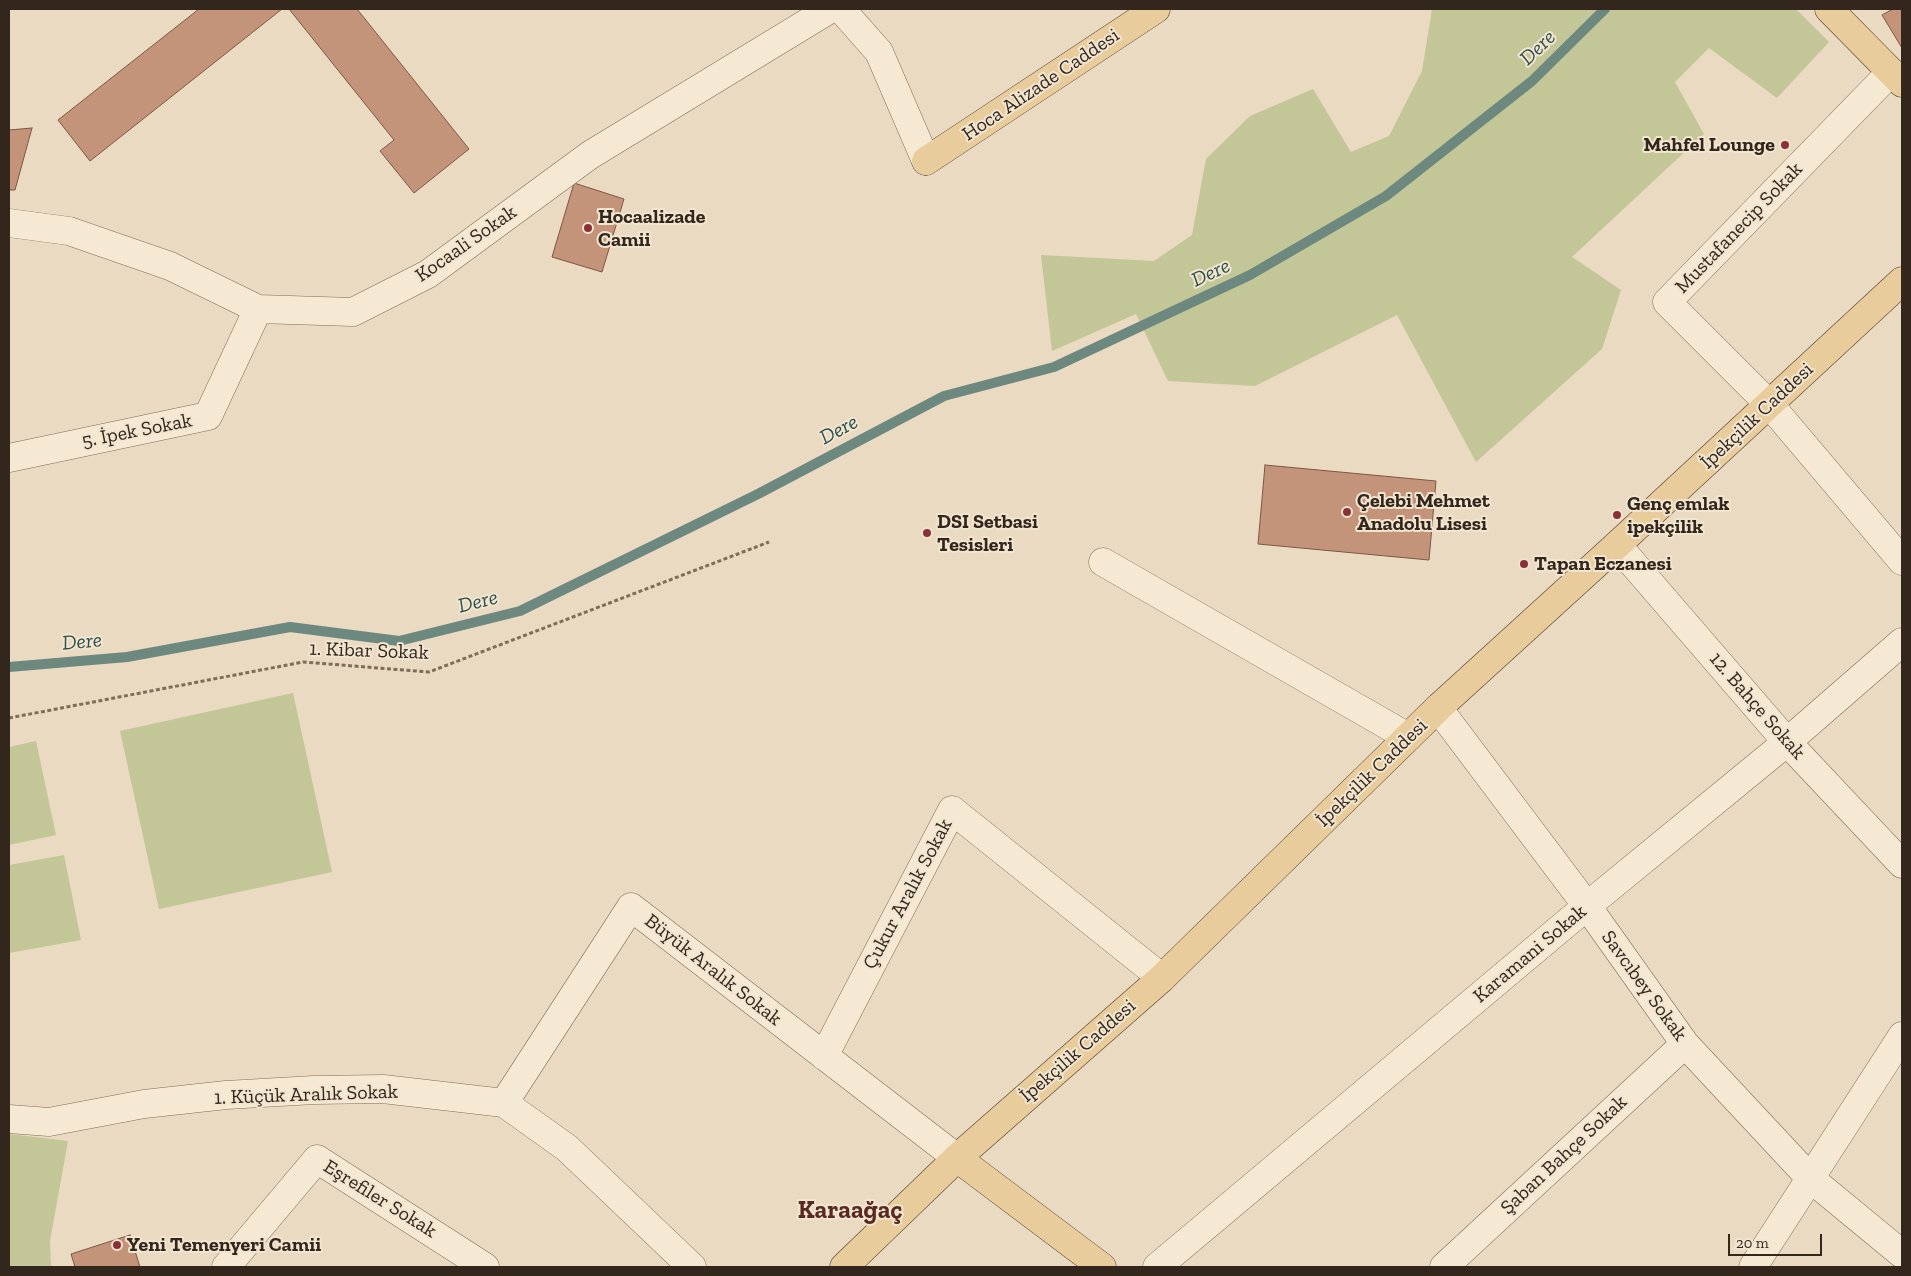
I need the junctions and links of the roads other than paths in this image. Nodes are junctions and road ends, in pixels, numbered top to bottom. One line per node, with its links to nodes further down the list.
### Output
1 (830, 9): 9 (street, Kocaali Sokak)
2 (841, 9): 6 (street)
3 (1156, 9): 6 (main road, Hoca Alizade Caddesi)
4 (1829, 9): 5 (main road)
5 (1897, 77): 10 (street, Mustafanecip Sokak)
6 (926, 161)
7 (9, 223): 9 (street, Kocaali Sokak)
8 (1902, 281): 10 (main road, İpekçilik Caddesi)
9 (258, 310): 11 (street, 5. İpek Sokak)
10 (1770, 405): 12 (main road, İpekçilik Caddesi); 13 (street)
11 (9, 458)
12 (1617, 545): 16 (main road, İpekçilik Caddesi); 18 (street, 12. Bahçe Sokak)
13 (1902, 561)
14 (1103, 562): 17 (street)
15 (1902, 642): 18 (street, Karamani Sokak)
16 (1438, 708): 17 (main road, İpekçilik Caddesi); 20 (street, Savcıbey Sokak)
17 (1408, 737): 21 (main road, İpekçilik Caddesi)
18 (1787, 742): 19 (street, 12. Bahçe Sokak); 20 (street, Karamani Sokak)
19 (1902, 864)
20 (1587, 906): 23 (street, Savcıbey Sokak); 35 (street, Karamani Sokak)
21 (1162, 978): 24 (street, Çukur Aralık Sokak); 27 (main road, İpekçilik Caddesi)
22 (1902, 1036): 28 (street)
23 (1685, 1044): 28 (street, Savcıbey Sokak); 36 (street, Şaban Bahçe Sokak)
24 (824, 1056): 25 (street, Büyük Aralık Sokak); 27 (street, Büyük Aralık Sokak)
25 (504, 1103): 26 (street, 1. Küçük Aralık Sokak); 32 (street, 1. Küçük Aralık Sokak)
26 (9, 1119)
27 (957, 1158): 33 (main road, İpekçilik Caddesi); 34 (main road)
28 (1811, 1179): 29 (street, Savcıbey Sokak); 37 (street)
29 (1902, 1254)
30 (481, 1266): 31 (street, Eşrefiler Sokak)
31 (227, 1267)
32 (692, 1267)
33 (844, 1267)
34 (1102, 1267)
35 (1157, 1267)
36 (1444, 1267)
37 (1753, 1267)

